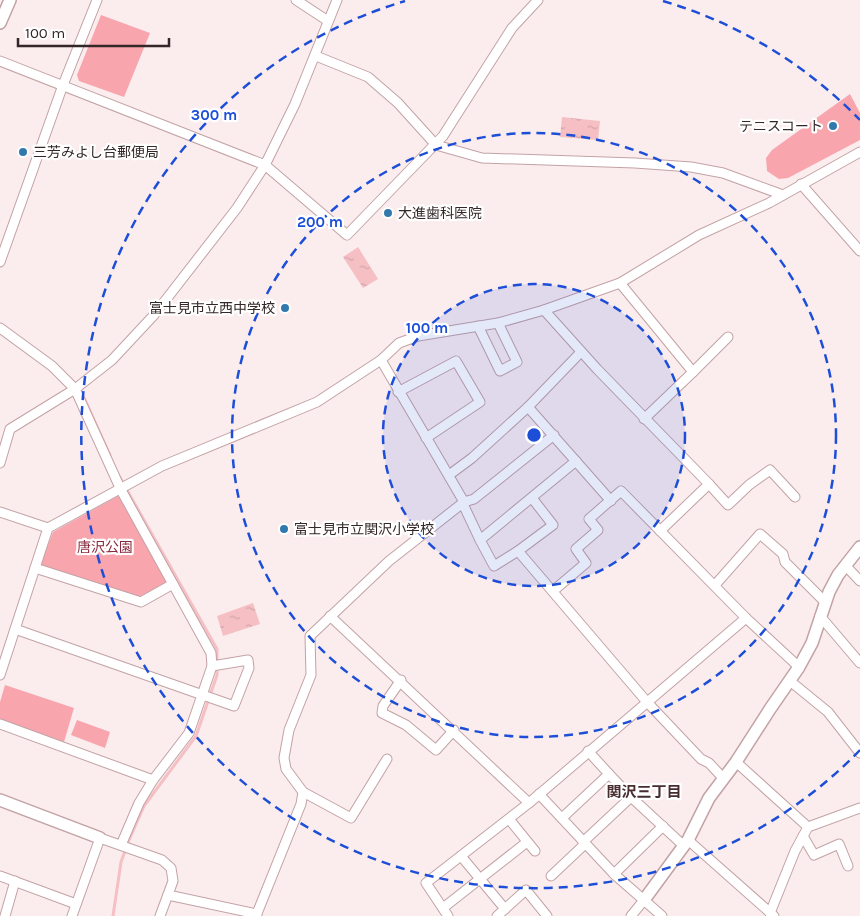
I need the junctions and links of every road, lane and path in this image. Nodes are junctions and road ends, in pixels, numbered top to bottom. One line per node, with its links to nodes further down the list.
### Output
1 (10, 0): 7 (street)
2 (97, 0): 10 (street)
3 (296, 0): 6 (street)
4 (337, 0): 6 (street)
5 (538, 0): 11 (street)
6 (328, 21): 8 (street)
7 (0, 23)
8 (316, 56): 11 (street); 13 (street)
9 (0, 61): 10 (street)
10 (63, 85): 13 (street); 17 (street)
11 (436, 145): 13 (street); 15 (street)
12 (860, 152): 14 (street)
13 (265, 165): 27 (street)
14 (801, 184): 15 (street); 16 (street)
15 (782, 195): 18 (street)
16 (860, 251)
17 (0, 262)
18 (620, 283): 19 (street); 26 (street)
19 (544, 310): 20 (street); 24 (street)
20 (498, 323): 21 (street); 21 (street)
21 (478, 326): 25 (street)
22 (0, 328): 27 (street)
23 (728, 337): 26 (street)
24 (581, 352): 29 (street); 30 (street)
25 (381, 360): 28 (street); 37 (street)
26 (693, 372): 30 (street)
27 (75, 389): 34 (street); 37 (street)
28 (398, 392): 32 (street); 32 (street)
29 (528, 408): 31 (street); 35 (street)
30 (644, 419): 36 (street)
31 (554, 436): 33 (street); 41 (street)
32 (426, 438): 35 (street)
33 (576, 461): 39 (street); 40 (street)
34 (0, 463)
35 (449, 476): 41 (street)
36 (708, 484): 38 (street); 44 (street)
37 (121, 490): 43 (street); 51 (street)
38 (795, 497)
39 (532, 498): 45 (street); 47 (street)
40 (610, 501): 44 (street); 53 (street)
41 (463, 503): 45 (street); 55 (street)
42 (0, 512): 43 (street)
43 (48, 528): 49 (street)
44 (660, 531): 52 (street)
45 (480, 540): 47 (street)
46 (860, 547): 48 (street)
47 (518, 552): 53 (street)
48 (845, 565): 50 (street); 54 (street)
49 (35, 568): 51 (street); 58 (street)
50 (860, 581)
51 (173, 584): 60 (street)
52 (715, 585): 54 (street); 57 (street)
53 (553, 591): 66 (street)
54 (825, 602): 56 (street)
55 (330, 616): 63 (street); 76 (street)
56 (820, 616): 59 (street); 61 (street)
57 (746, 618): 61 (street); 66 (street)
58 (15, 629): 62 (street); 65 (street)
59 (860, 663)
60 (212, 666): 65 (street); 65 (street)
61 (800, 667): 64 (street)
62 (0, 675)
63 (401, 680): 68 (street); 68 (street)
64 (790, 681): 70 (street); 72 (street)
65 (207, 697): 75 (street)
66 (647, 702): 69 (street); 74 (street)
67 (0, 724): 75 (street)
68 (454, 730): 80 (street)
69 (588, 751): 73 (street); 77 (street)
70 (860, 752)
71 (387, 758): 76 (street)
72 (736, 762): 74 (street); 85 (street)
73 (609, 774): 78 (street); 82 (street)
74 (724, 779): 89 (street)
75 (153, 780): 90 (street)
76 (303, 792): 105 (street)
77 (538, 794): 80 (street); 82 (street)
78 (631, 796): 84 (street); 88 (street)
79 (0, 800): 86 (street)
80 (529, 803): 83 (street)
81 (860, 808): 85 (street)
82 (562, 818): 88 (street)
83 (509, 819): 87 (street); 92 (street)
84 (663, 826): 89 (street); 94 (street)
85 (805, 831): 93 (street); 104 (street)
86 (100, 838): 90 (street); 101 (street)
87 (527, 842): 91 (street); 97 (street)
88 (584, 843): 94 (street); 96 (street)
89 (686, 843): 100 (street); 104 (street)
90 (125, 846): 99 (street)
91 (535, 851)
92 (461, 856): 97 (street); 102 (street)
93 (848, 866)
94 (614, 874): 100 (street)
95 (0, 876): 98 (street)
96 (551, 876)
97 (480, 878): 102 (street); 103 (street)
98 (15, 881): 101 (street); 107 (street)
99 (168, 895): 105 (street); 109 (street)
100 (644, 900): 112 (street); 113 (street)
101 (76, 904): 108 (street)
102 (443, 908): 110 (street)
103 (505, 909): 106 (street); 111 (street)
104 (768, 914)
105 (256, 915)
106 (545, 915)
107 (5, 916)
108 (72, 916)
109 (160, 916)
110 (448, 916)
111 (497, 916)
112 (630, 916)
113 (662, 916)

